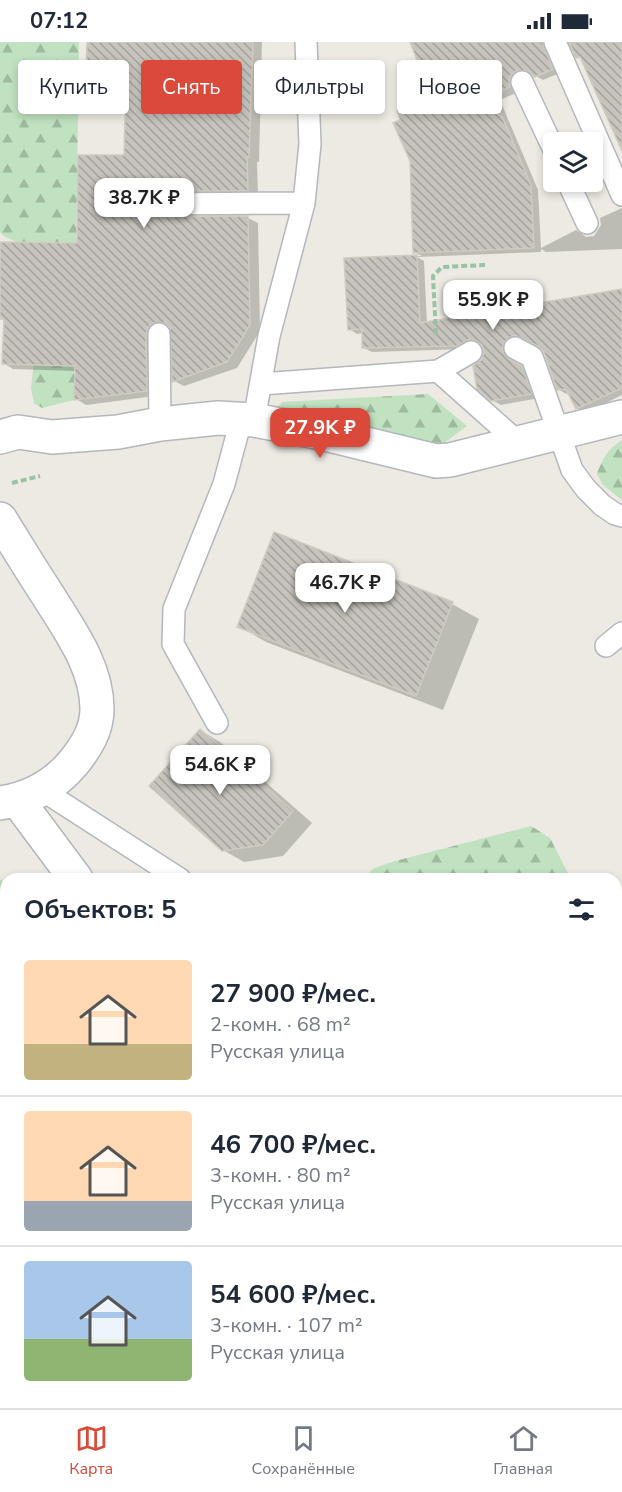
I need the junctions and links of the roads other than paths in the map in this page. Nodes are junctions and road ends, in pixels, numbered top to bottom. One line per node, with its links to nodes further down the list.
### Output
1 (306, 42): 7 (lane)
2 (555, 42): 6 (lane)
3 (522, 82): 4 (lane)
4 (546, 132)
5 (573, 192): 9 (lane)
6 (622, 195)
7 (304, 203): 8 (lane); 14 (lane)
8 (150, 204)
9 (587, 223)
10 (159, 334): 17 (lane)
11 (515, 348): 18 (lane)
12 (471, 352): 13 (lane)
13 (438, 371): 14 (lane); 20 (lane)
14 (261, 384): 16 (lane)
15 (622, 417): 18 (street)
16 (248, 420): 17 (street); 20 (street); 25 (lane)
17 (160, 424): 19 (street)
18 (560, 434): 20 (street); 21 (lane)
19 (0, 437)
20 (519, 443)
21 (622, 516)
22 (0, 519): 26 (street)
23 (622, 633): 24 (lane)
24 (606, 646)
25 (217, 723)
26 (20, 798): 27 (street); 28 (lane)
27 (72, 873)
28 (168, 873)

